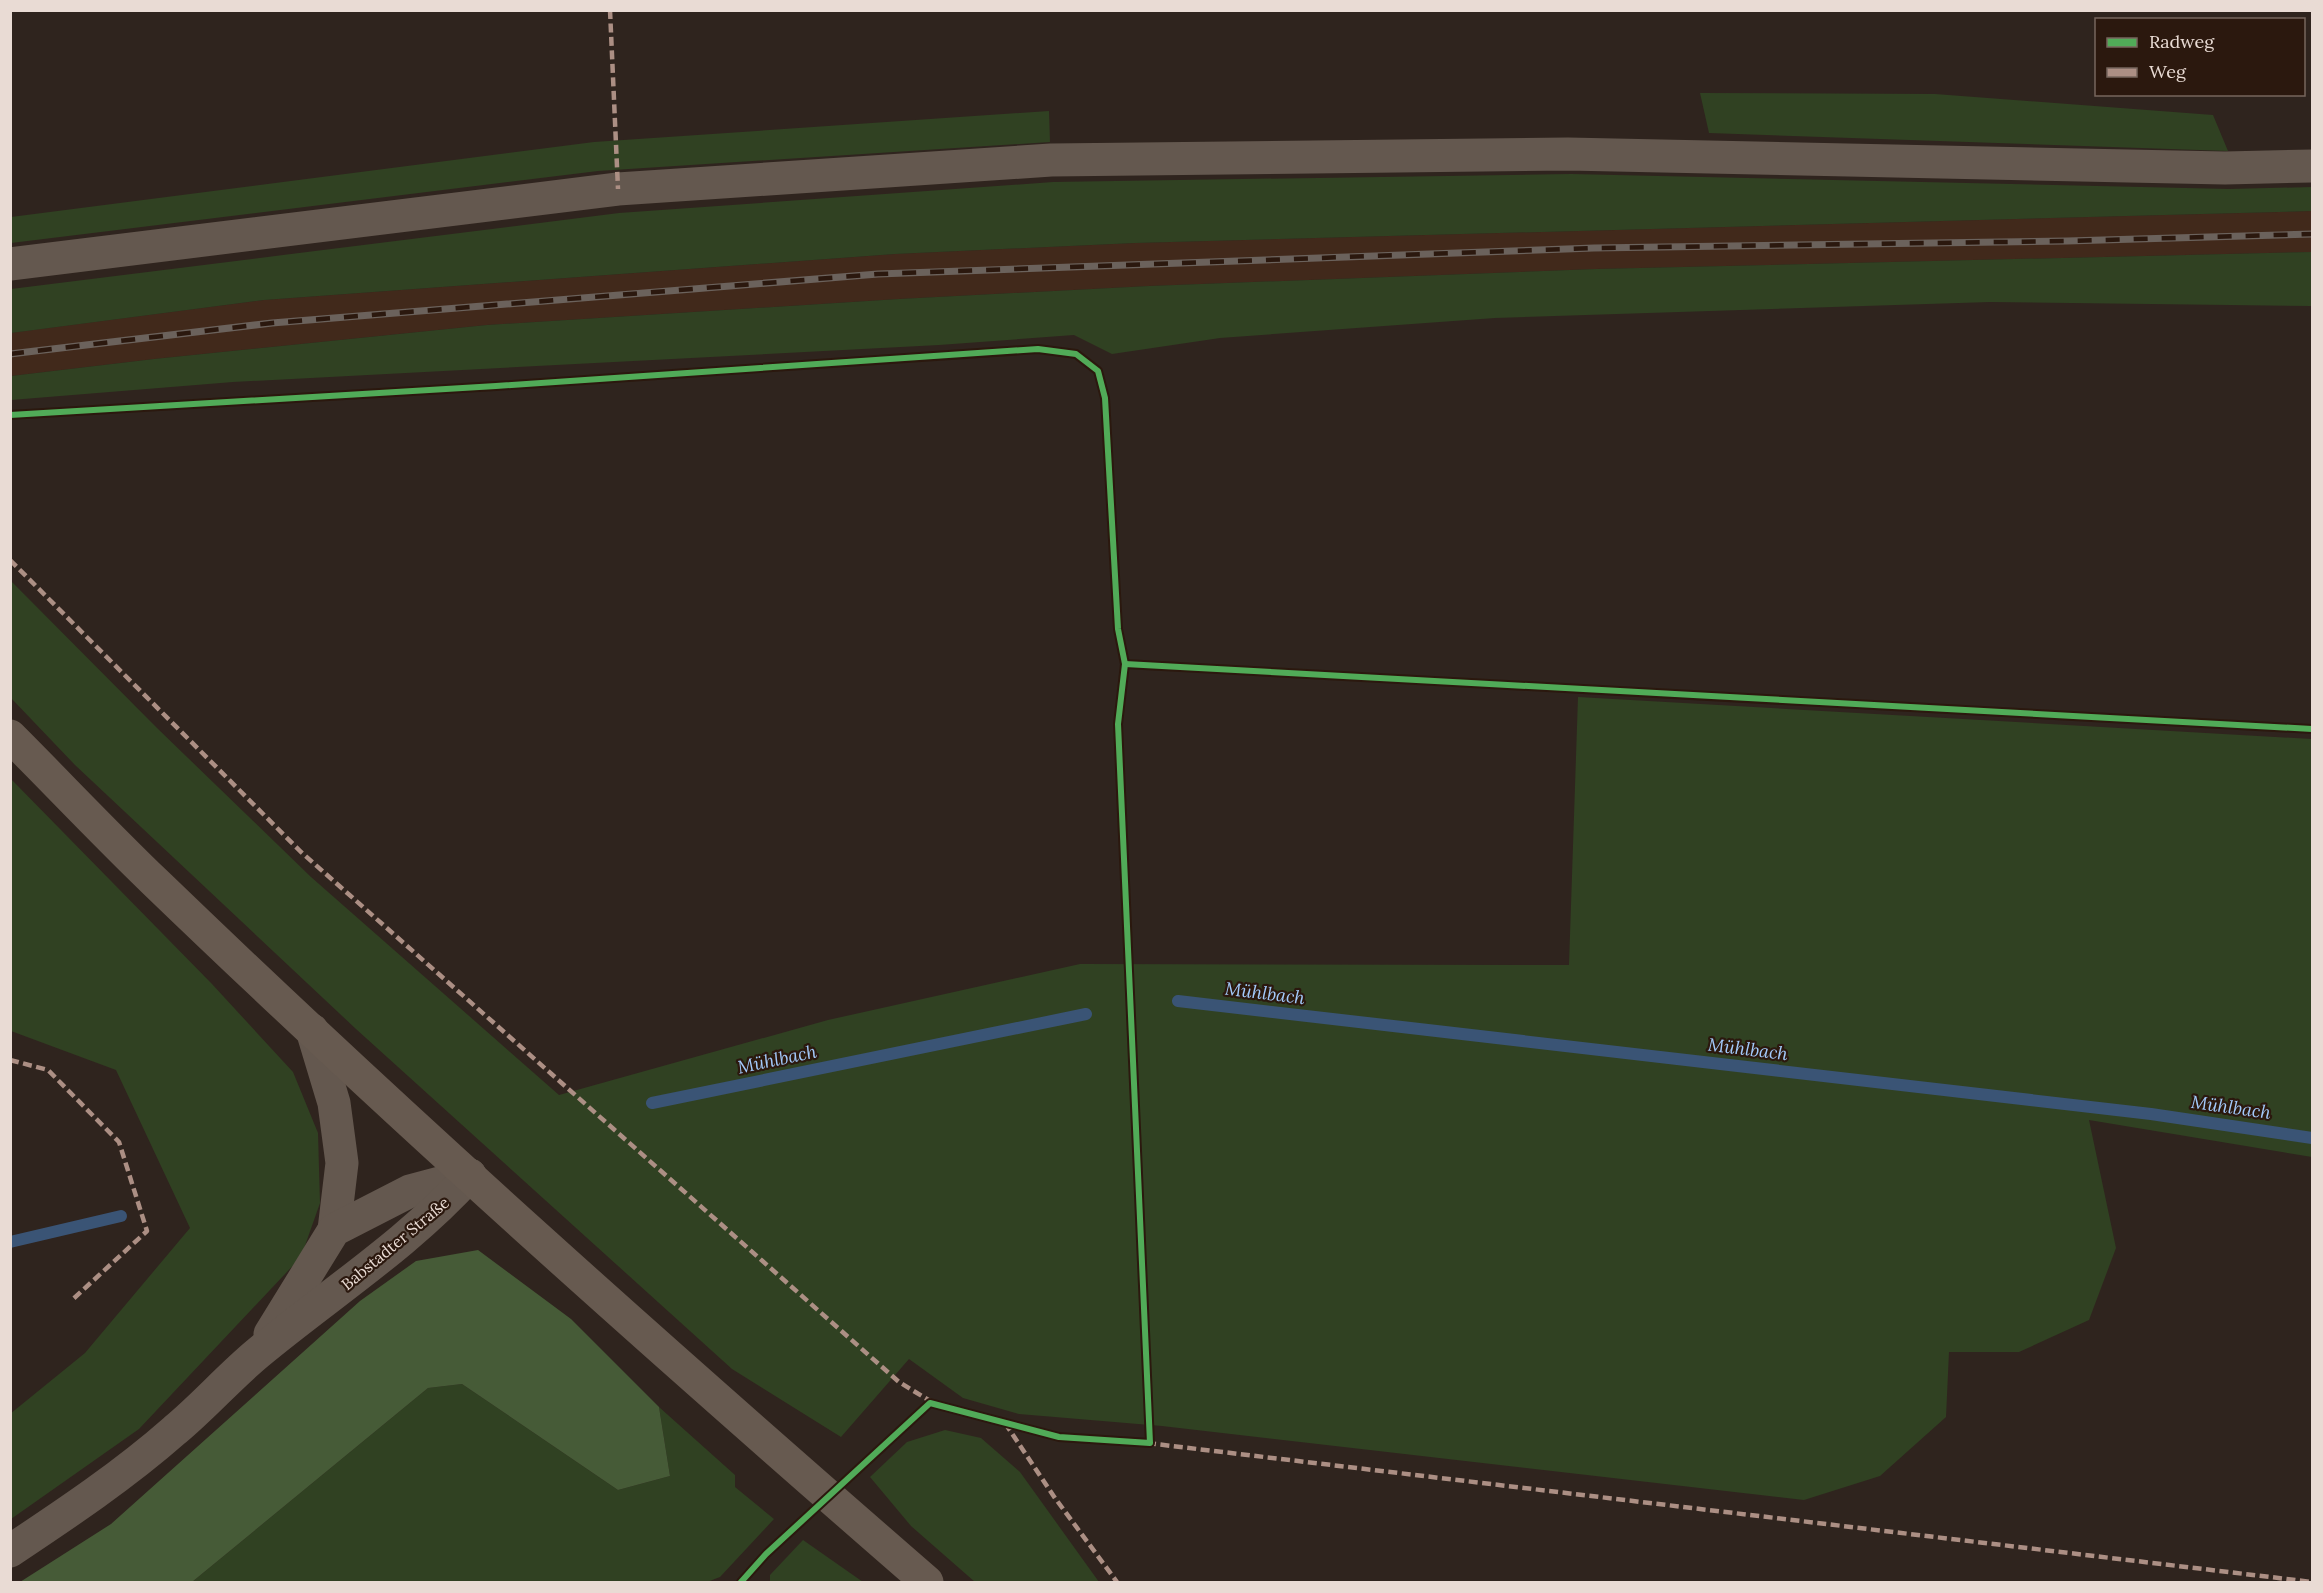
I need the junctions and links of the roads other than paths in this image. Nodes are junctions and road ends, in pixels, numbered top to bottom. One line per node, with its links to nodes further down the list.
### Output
1 (2313, 166): 2 (street)
2 (10, 264)
3 (10, 736): 4 (main road)
4 (312, 1030): 5 (main road); 6 (street, Babstadter Straße)
5 (470, 1175): 6 (street, Babstadter Straße); 7 (street, Babstadter Straße); 9 (main road)
6 (334, 1230): 7 (street, Babstadter Straße)
7 (257, 1353): 8 (street, Babstadter Straße)
8 (10, 1551)
9 (927, 1582)

